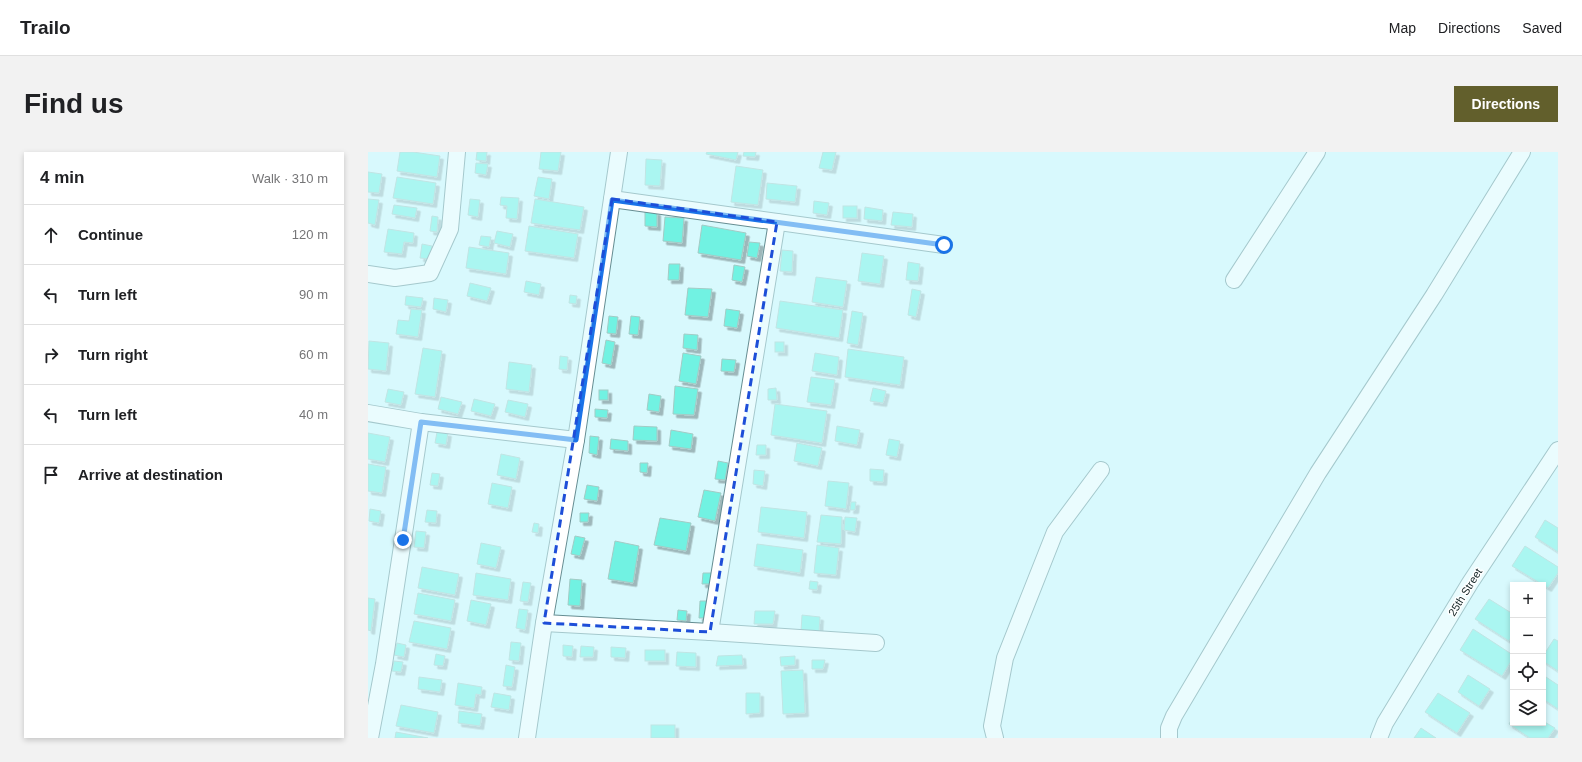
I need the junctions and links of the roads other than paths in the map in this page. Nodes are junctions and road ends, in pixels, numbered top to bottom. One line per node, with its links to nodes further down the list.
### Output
1 (457, 152): 8 (street)
2 (619, 152): 5 (street)
3 (1317, 152): 9 (street)
4 (1522, 152): 21 (street)
5 (612, 200): 6 (street); 12 (street)
6 (777, 222): 7 (street); 16 (street)
7 (944, 245)
8 (368, 274)
9 (1234, 280)
10 (368, 413): 11 (street)
11 (421, 422): 12 (street); 18 (street)
12 (576, 440): 15 (street)
13 (1558, 450): 22 (street, 25th Street)
14 (1101, 470): 20 (street)
15 (544, 623): 16 (street); 19 (street)
16 (710, 632): 17 (street)
17 (876, 643)
18 (370, 738)
19 (527, 738)
20 (994, 738)
21 (1169, 738)
22 (1379, 738)

